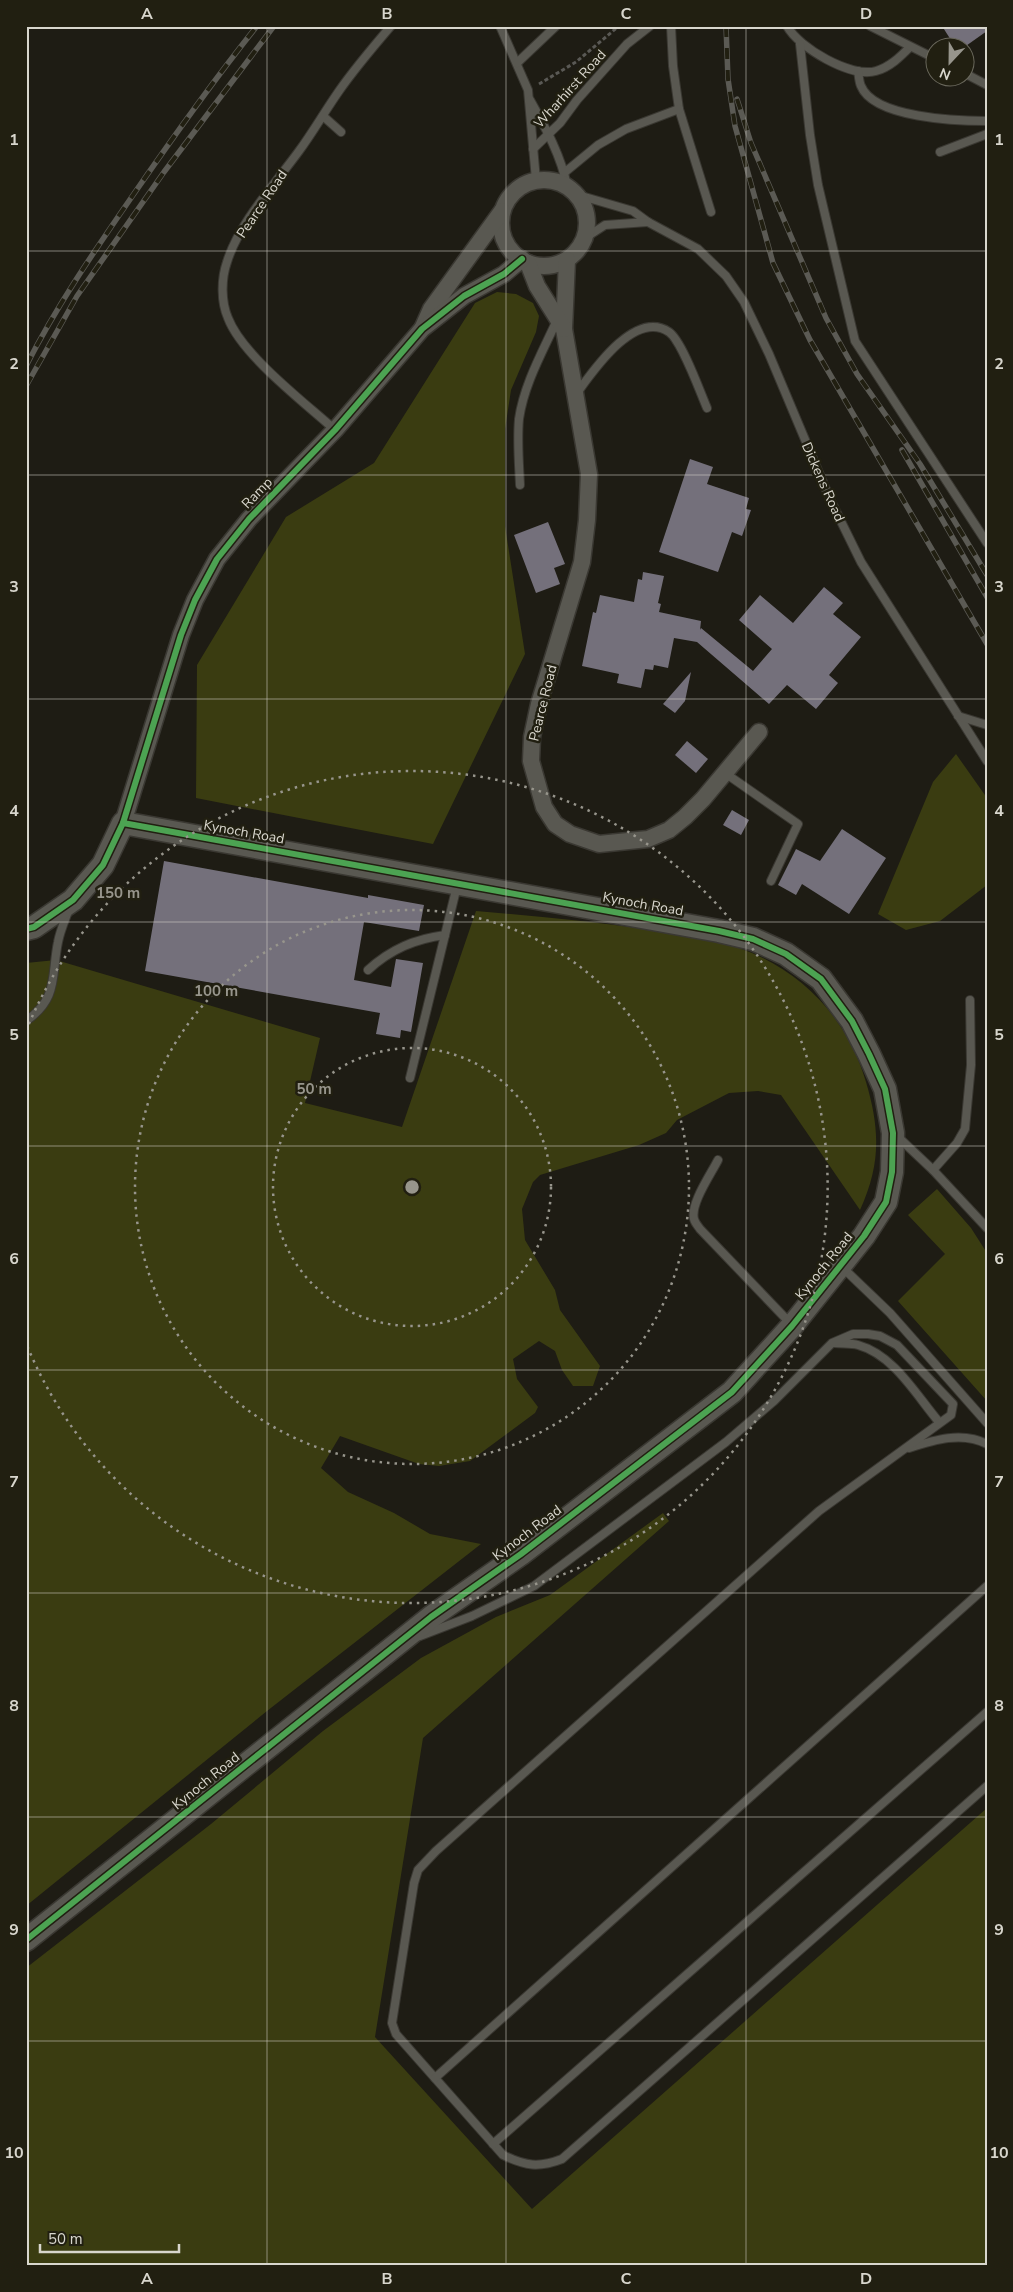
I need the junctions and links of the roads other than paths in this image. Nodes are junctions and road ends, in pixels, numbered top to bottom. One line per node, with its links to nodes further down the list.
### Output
1 (391, 26): 15 (lane, Pearce Road)
2 (500, 26): 11 (lane)
3 (556, 26): 11 (lane)
4 (650, 26): 18 (lane, Wharhirst Road)
5 (671, 26): 14 (lane)
6 (787, 26): 8 (lane)
7 (870, 26): 9 (lane)
8 (800, 44): 12 (lane); 36 (lane)
9 (910, 47): 10 (lane); 12 (lane)
10 (926, 54)
11 (517, 63): 13 (lane)
12 (858, 71): 16 (lane)
13 (528, 94): 18 (lane); 20 (lane)
14 (679, 109): 23 (lane); 25 (lane)
15 (323, 116): 17 (lane); 34 (lane, Pearce Road)
16 (987, 121)
17 (341, 132)
18 (548, 133): 20 (lane, Wharhirst Road); 23 (lane)
19 (987, 134): 21 (lane)
20 (533, 149): 22 (lane)
21 (940, 152)
22 (536, 180): 23 (street); 24 (street)
23 (570, 185): 26 (lane, Dickens Road); 27 (street)
24 (503, 210): 29 (street); 31 (street, Ramp)
25 (711, 212)
26 (648, 222): 27 (lane); 37 (lane, Dickens Road)
27 (585, 238): 28 (street)
28 (567, 260): 29 (street); 30 (street, Pearce Road)
29 (525, 261): 30 (street, Pearce Road); 31 (street, Ramp)
30 (561, 323): 32 (street, Pearce Road); 35 (lane)
31 (422, 329): 34 (street, Ramp)
32 (576, 395): 33 (lane); 41 (street, Pearce Road)
33 (707, 408)
34 (335, 430): 42 (street, Ramp)
35 (520, 485)
36 (987, 543)
37 (958, 716): 38 (lane); 40 (lane, Dickens Road)
38 (987, 725)
39 (759, 732): 41 (street, Pearce Road)
40 (987, 761)
41 (725, 773): 43 (lane)
42 (124, 823): 44 (street, Kynoch Road); 45 (street)
43 (771, 881)
44 (458, 884): 47 (lane); 52 (street, Kynoch Road)
45 (72, 900): 46 (street); 50 (lane)
46 (26, 929)
47 (445, 934): 48 (lane); 51 (lane)
48 (368, 970)
49 (970, 1000): 54 (lane)
50 (26, 1021)
51 (410, 1078)
52 (893, 1132): 54 (lane); 56 (street, Kynoch Road)
53 (718, 1160): 57 (lane)
54 (933, 1170): 55 (lane)
55 (987, 1228)
56 (840, 1265): 57 (street, Kynoch Road); 60 (lane)
57 (792, 1326): 64 (street, Kynoch Road)
58 (832, 1343): 59 (lane); 59 (lane); 64 (lane)
59 (939, 1422): 62 (lane)
60 (987, 1423)
61 (987, 1444): 62 (lane)
62 (902, 1450): 68 (lane)
63 (987, 1586): 68 (lane)
64 (401, 1641): 67 (street, Kynoch Road)
65 (987, 1712): 69 (lane)
66 (987, 1786): 69 (lane)
67 (26, 1940)
68 (435, 2078): 69 (lane)
69 (493, 2144)

